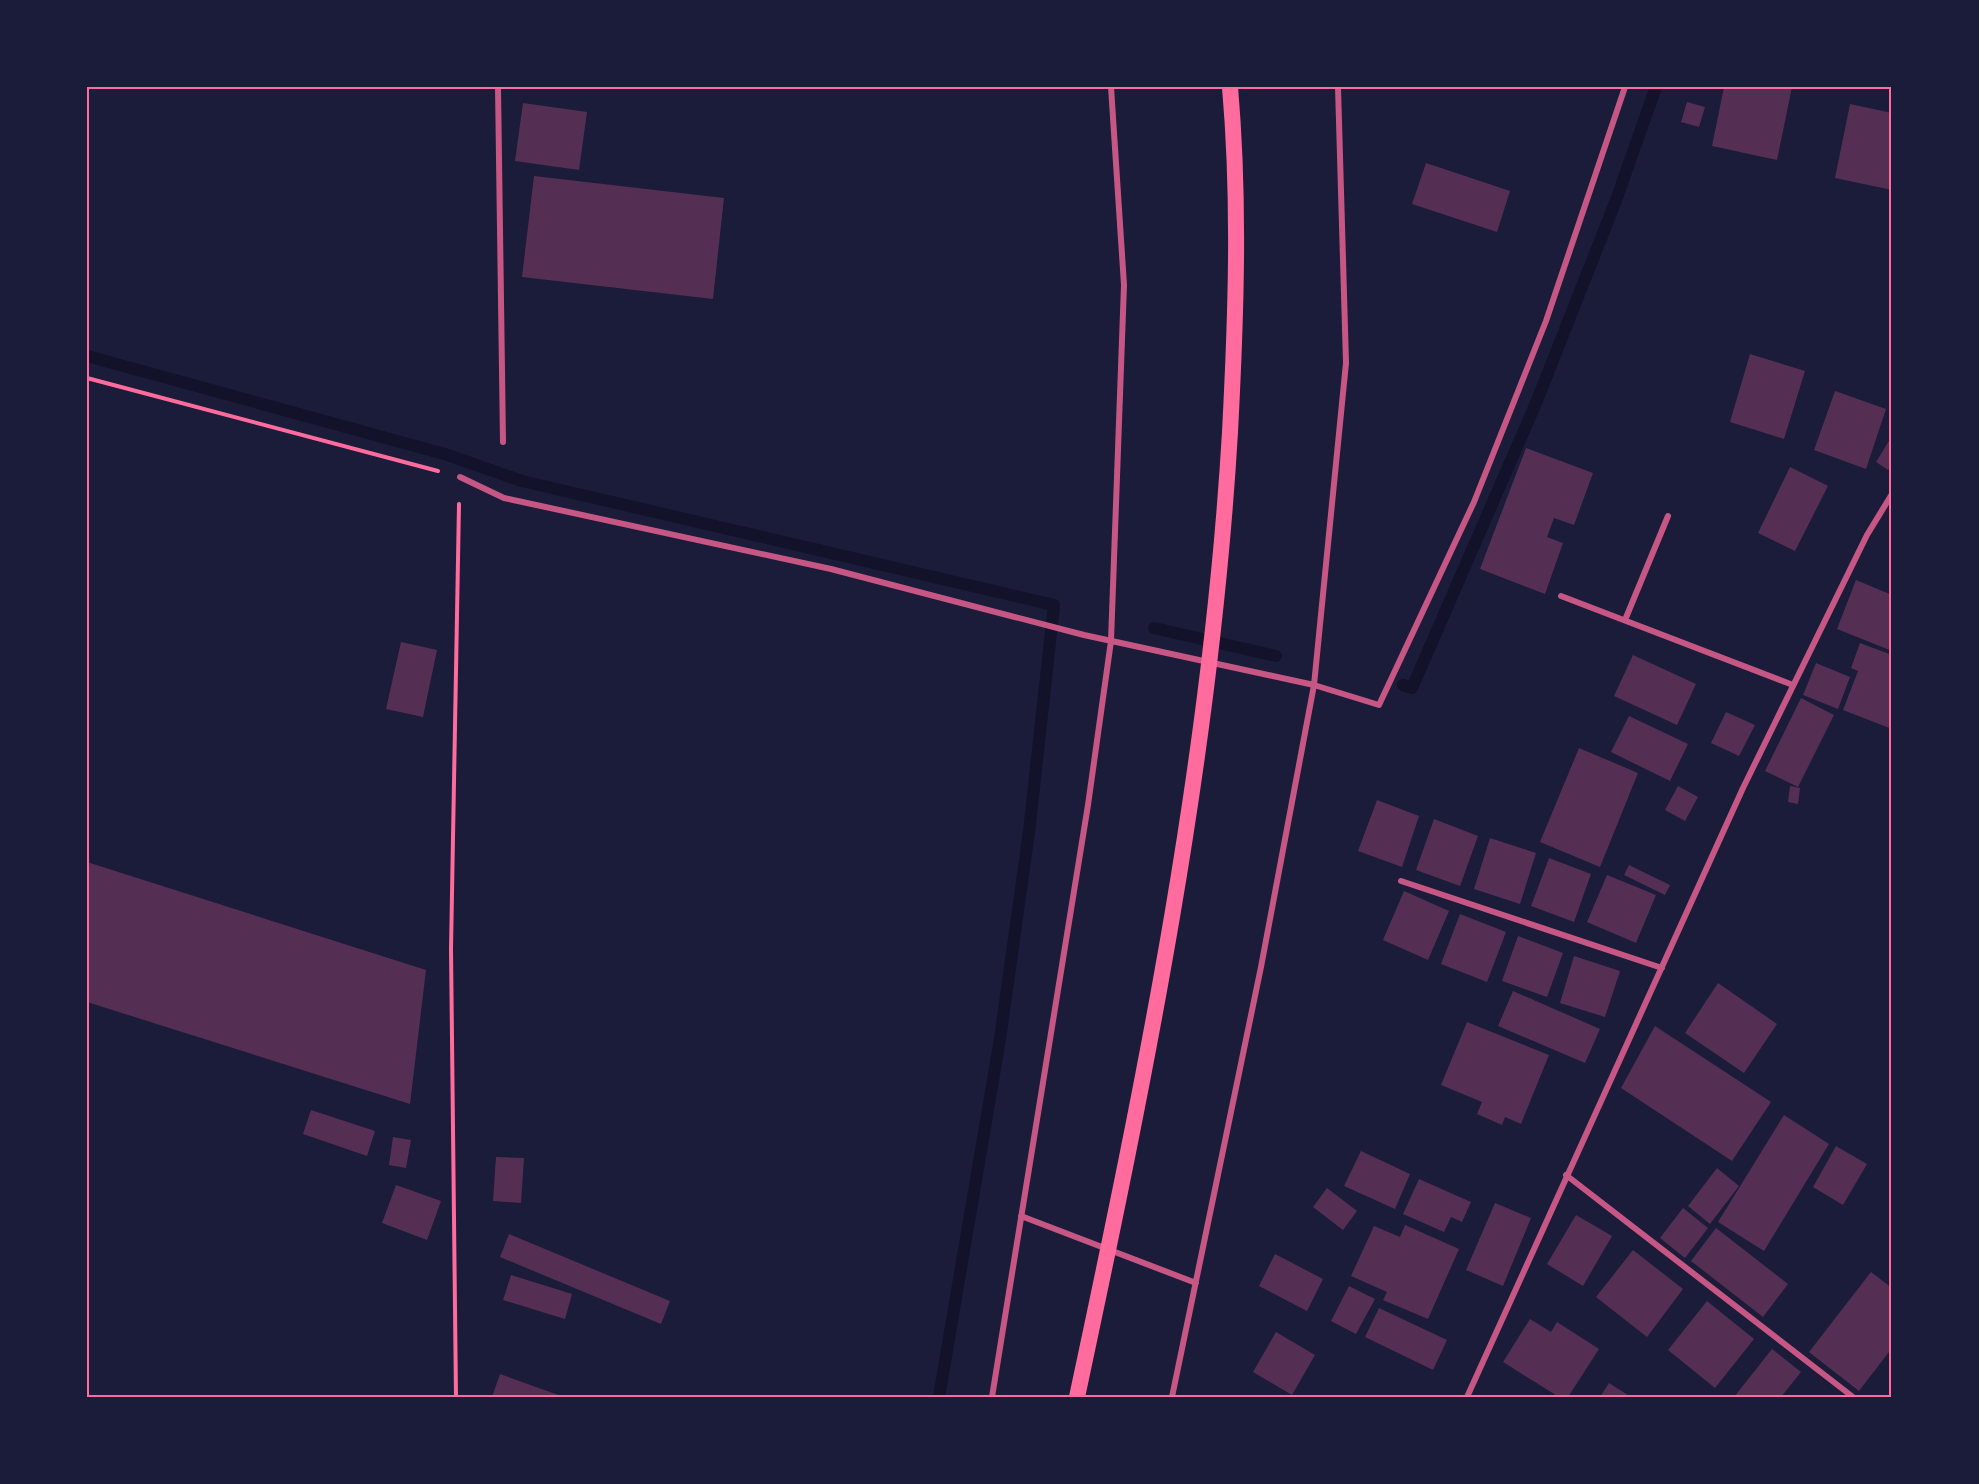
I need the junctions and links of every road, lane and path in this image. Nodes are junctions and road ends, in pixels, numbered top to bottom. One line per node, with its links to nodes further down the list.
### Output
1 (498, 87): 7 (street)
2 (1111, 87): 13 (street)
3 (1230, 87): 23 (highway)
4 (1338, 87): 14 (street)
5 (1625, 87): 14 (street)
6 (87, 378): 8 (path)
7 (503, 442)
8 (460, 477): 13 (street); 21 (path)
9 (1892, 494): 15 (street)
10 (1668, 516): 12 (street)
11 (1561, 596): 12 (street)
12 (1625, 620): 15 (street)
13 (1111, 641): 14 (street); 19 (street)
14 (1314, 685): 20 (street)
15 (1793, 685): 17 (street)
16 (1401, 881): 17 (street)
17 (1662, 968): 18 (street)
18 (1566, 1175): 25 (street); 26 (street)
19 (1022, 1216): 20 (street); 22 (street)
20 (1196, 1283): 24 (street)
21 (456, 1397)
22 (992, 1397)
23 (1077, 1397)
24 (1172, 1397)
25 (1467, 1397)
26 (1852, 1397)

